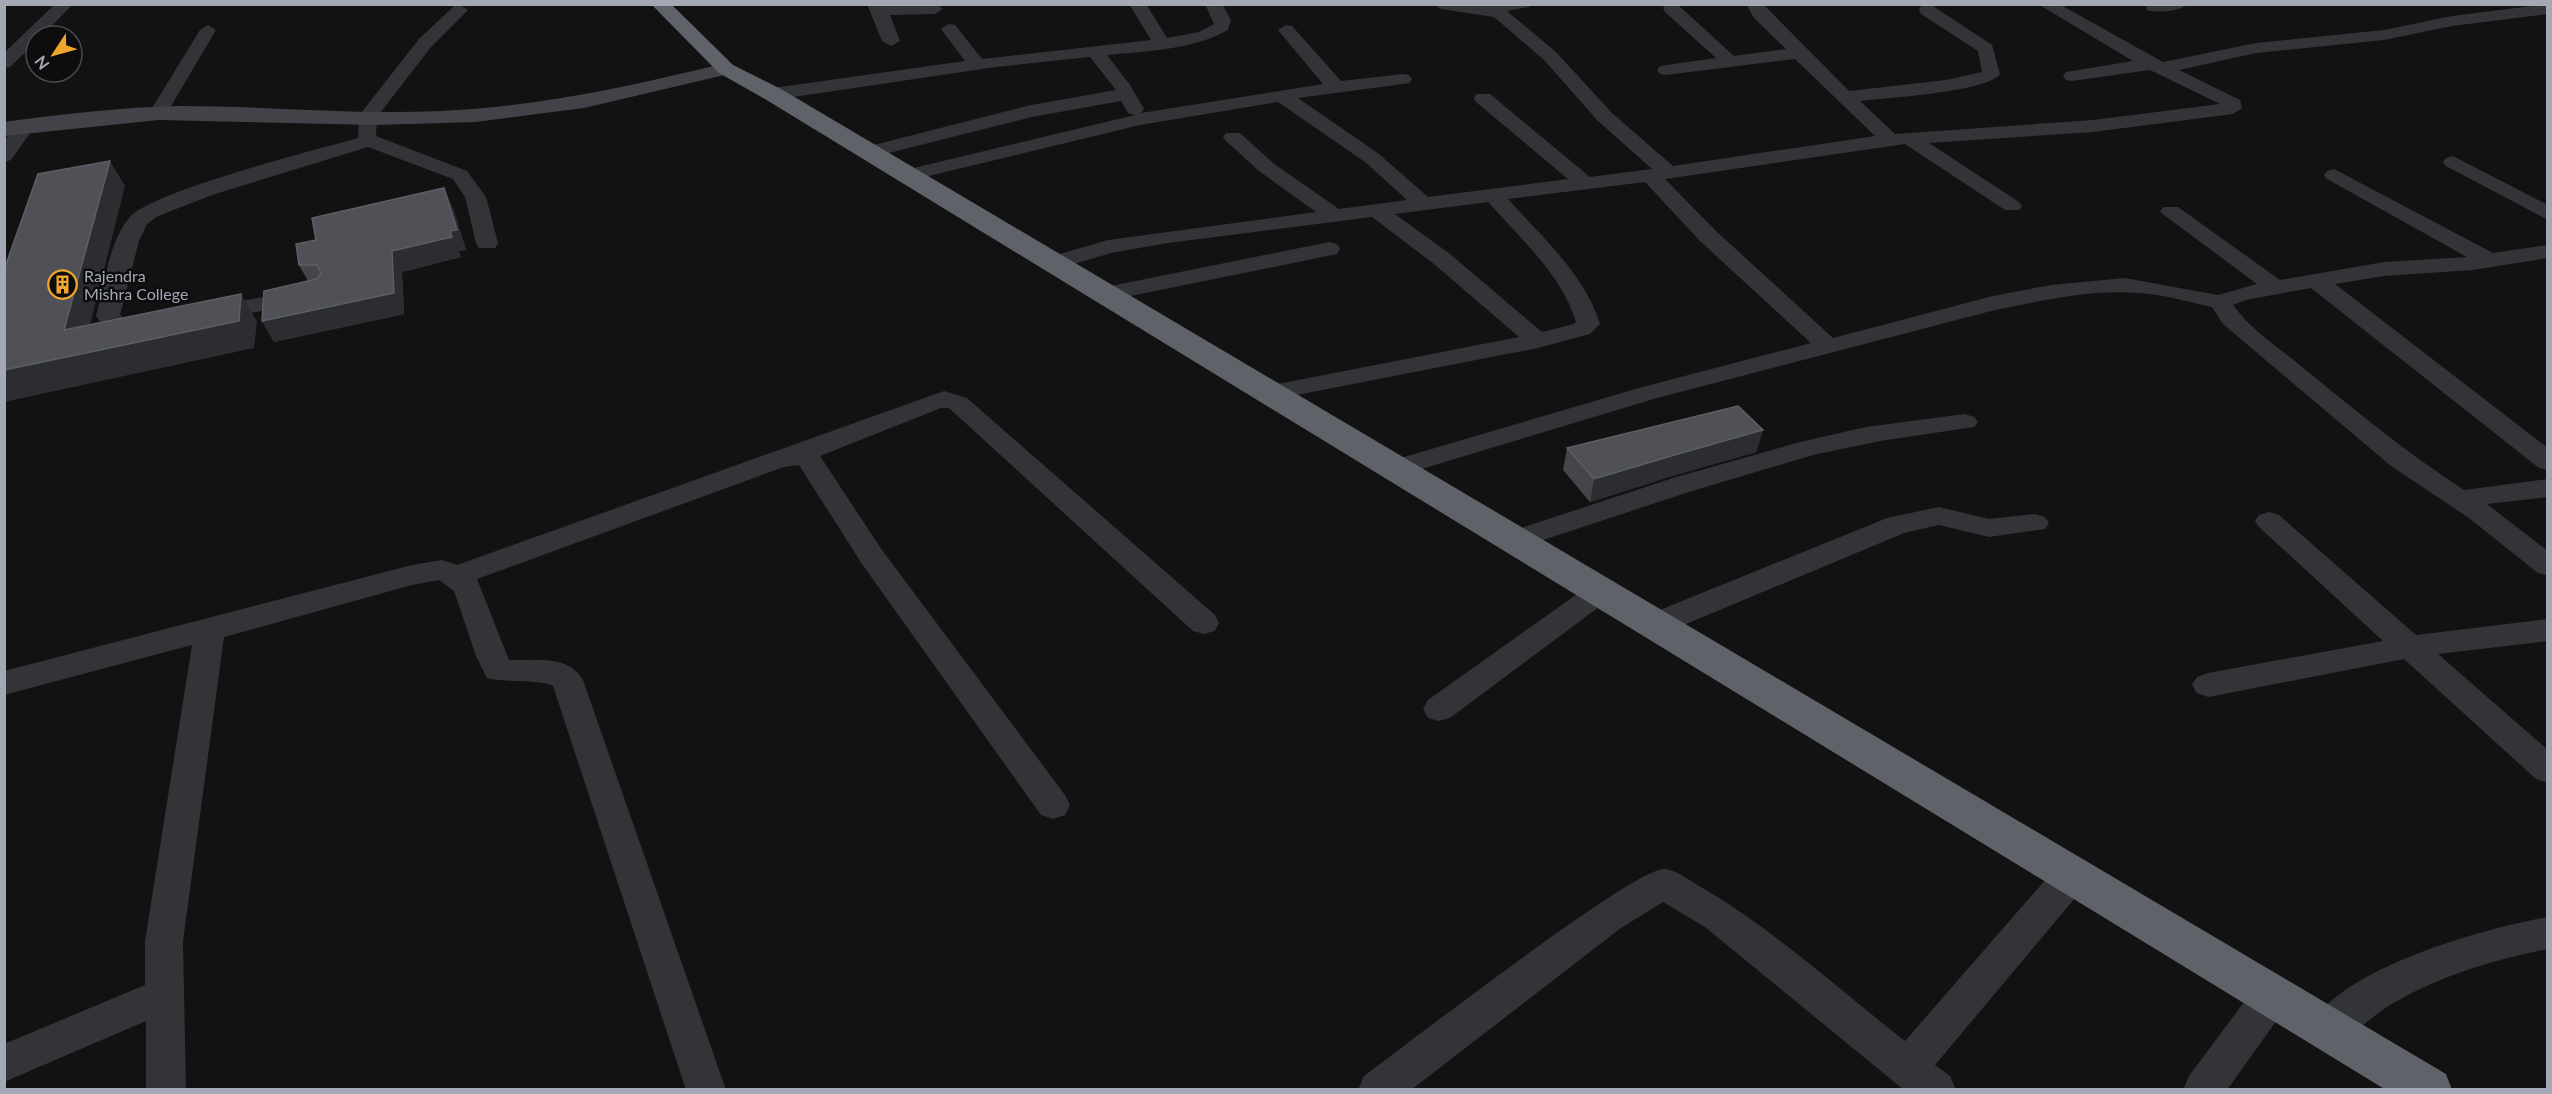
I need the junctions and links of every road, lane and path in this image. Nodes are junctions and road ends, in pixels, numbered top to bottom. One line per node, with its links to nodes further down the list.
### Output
1 (65, 4): 28 (street)
2 (660, 4): 31 (highway)
3 (1137, 4): 24 (street)
4 (1213, 4): 24 (street)
5 (1441, 4): 15 (street)
6 (1523, 4): 15 (street)
7 (1754, 4): 26 (street)
8 (2046, 4): 30 (street)
9 (2179, 4): 11 (street)
10 (877, 7): 14 (street); 23 (street)
11 (2153, 7)
12 (1671, 8): 27 (street)
13 (2514, 8): 16 (street); 19 (street); 30 (street)
14 (935, 9)
15 (1493, 9): 51 (street)
16 (2547, 9)
17 (460, 10): 42 (street)
18 (1927, 10): 39 (street)
19 (2547, 23)
20 (949, 29): 29 (street)
21 (208, 30): 41 (street)
22 (1286, 30): 35 (street)
23 (891, 41)
24 (1162, 44): 25 (street)
25 (1095, 52): 29 (street); 37 (street)
26 (1799, 53): 27 (street); 39 (street)
27 (1730, 62): 32 (street)
28 (4, 63)
29 (977, 64): 36 (street)
30 (2156, 66): 33 (street); 46 (street)
31 (726, 69): 36 (highway); 42 (main road)
32 (1666, 70)
33 (2072, 76)
34 (1403, 79): 35 (street)
35 (1336, 87): 38 (street)
36 (773, 94): 48 (highway)
37 (1127, 94): 43 (street); 48 (street)
38 (1281, 95): 43 (street); 56 (street)
39 (1844, 97): 46 (street)
40 (1483, 98): 54 (street)
41 (158, 113): 42 (main road); 44 (main road)
42 (368, 117): 47 (street)
43 (1140, 119): 52 (street)
44 (15, 128): 49 (street)
45 (1233, 137): 60 (street)
46 (1899, 139): 51 (street); 57 (street)
47 (369, 141): 62 (street); 73 (street)
48 (869, 152): 52 (highway)
49 (4, 156)
50 (2453, 162): 61 (street)
51 (1659, 174): 54 (street); 75 (street)
52 (908, 175): 66 (highway)
53 (2334, 175): 65 (street)
54 (1585, 183): 55 (street)
55 (1493, 195): 56 (street); 74 (street)
56 (1422, 203): 58 (street)
57 (2012, 206)
58 (1375, 209): 60 (street); 74 (street)
59 (2171, 211): 68 (street)
60 (1333, 214): 66 (street)
61 (2547, 214)
62 (487, 243)
63 (1329, 249): 70 (street)
64 (2547, 251): 65 (street)
65 (2489, 260): 67 (street)
66 (1054, 263): 70 (highway)
67 (2316, 281): 68 (street); 79 (street)
68 (2276, 288): 71 (street)
69 (320, 293): 72 (street)
70 (1106, 294): 76 (highway)
71 (2220, 302): 75 (street); 82 (street)
72 (190, 318)
73 (167, 323)
74 (1538, 341): 76 (street)
75 (1829, 347): 80 (street)
76 (1270, 392): 80 (highway)
77 (1965, 422): 85 (street)
78 (794, 456): 87 (street); 89 (street); 98 (street)
79 (2547, 462)
80 (1396, 468): 85 (highway)
81 (2547, 488): 82 (street)
82 (2461, 499): 86 (street)
83 (2269, 521): 93 (street)
84 (2035, 523): 90 (street)
85 (1516, 540): 88 (highway)
86 (2547, 566)
87 (456, 576): 91 (street); 107 (street)
88 (1601, 591): 90 (highway); 96 (street)
89 (1204, 623)
90 (1656, 624): 99 (highway)
91 (210, 630): 94 (street); 102 (street)
92 (2547, 630): 93 (street)
93 (2408, 647): 95 (street); 97 (street)
94 (4, 682)
95 (2208, 685)
96 (1439, 709)
97 (2547, 770)
98 (1053, 805)
99 (2073, 874): 101 (highway); 105 (street)
100 (2547, 933): 103 (street)
101 (2273, 994): 103 (highway); 109 (street)
102 (165, 996): 104 (street); 106 (street)
103 (2329, 1029): 110 (highway)
104 (4, 1063)
105 (1922, 1078): 108 (street)
106 (166, 1089)
107 (706, 1089)
108 (1378, 1089)
109 (2203, 1089)
110 (2429, 1089)

